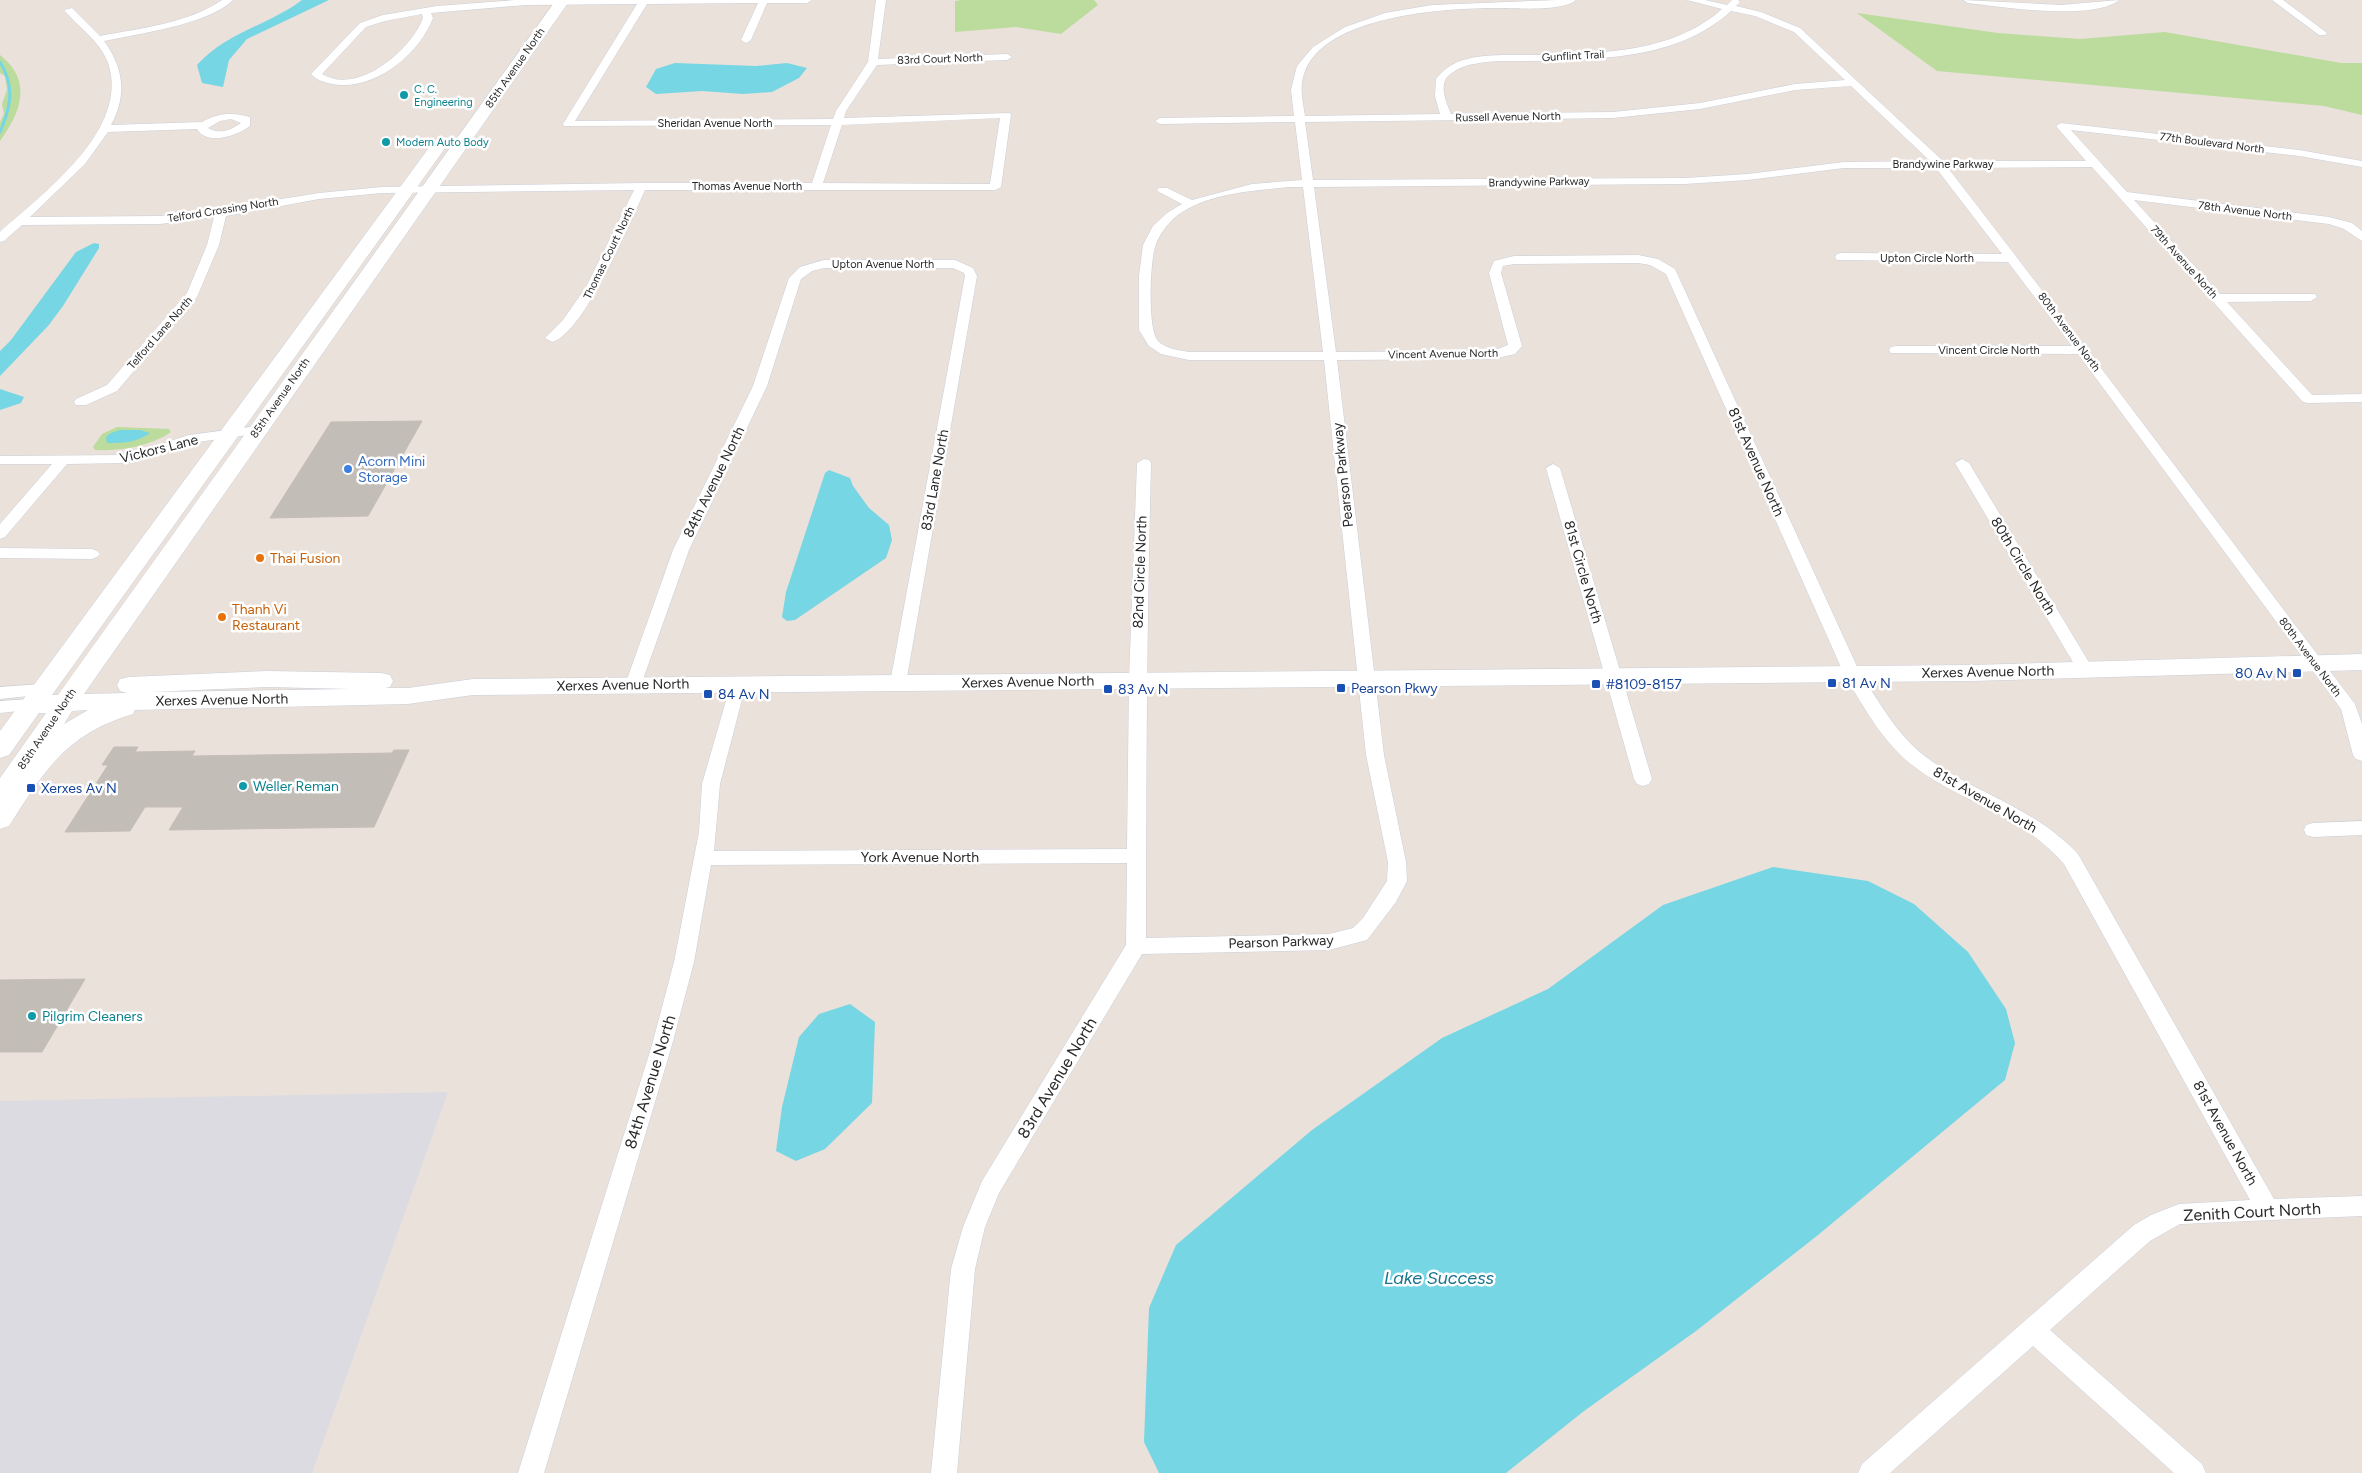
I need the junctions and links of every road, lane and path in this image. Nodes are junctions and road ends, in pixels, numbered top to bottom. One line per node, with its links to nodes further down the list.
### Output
1 (228, 0): 19 (street)
2 (764, 0): 3 (street); 12 (street); 20 (street)
3 (807, 0)
4 (881, 0): 22 (street)
5 (1571, 0): 26 (street, Pearson Parkway)
6 (1692, 0): 14 (street, 80th Avenue North)
7 (1968, 0): 13 (street)
8 (2114, 0): 13 (street)
9 (2277, 0): 18 (street)
10 (544, 1): 11 (street); 16 (street); 17 (main road, 85th Avenue North)
11 (562, 1): 12 (street); 40 (main road, 85th Avenue North)
12 (644, 1): 28 (street, Sheridan Avenue North)
13 (2049, 3)
14 (1734, 4): 23 (street, 80th Avenue North); 25 (street, Gunflint Trail)
15 (69, 10): 19 (street)
16 (425, 11): 16 (street)
17 (532, 17)
18 (2322, 33)
19 (97, 40): 31 (street)
20 (746, 40)
21 (1007, 57): 22 (street, 83rd Court North)
22 (873, 62): 28 (street)
23 (1853, 83): 25 (street, Russell Avenue North); 33 (street, 80th Avenue North)
24 (1006, 115): 28 (street, Sheridan Avenue North); 38 (street, Thomas Avenue North)
25 (1447, 118): 26 (street, Russell Avenue North)
26 (1300, 120): 27 (street, Russell Avenue North); 36 (street, Pearson Parkway)
27 (1160, 121)
28 (837, 122): 38 (street)
29 (204, 125): 31 (street)
30 (2061, 126): 34 (street, 79th Avenue North); 35 (street, 77th Boulevard North)
31 (104, 129): 45 (street)
32 (447, 134): 39 (main road, 85th Avenue North)
33 (1940, 164): 34 (street, Brandywine Parkway); 36 (street, Brandywine Parkway); 49 (street, 80th Avenue North)
34 (2096, 164): 42 (street, 79th Avenue North)
35 (2362, 164)
36 (1308, 184): 43 (street, Brandywine Parkway); 59 (street, Pearson Parkway)
37 (641, 186): 38 (street, Thomas Avenue North); 40 (street, Thomas Avenue North); 55 (street, Thomas Court North)
38 (816, 187)
39 (406, 190): 40 (street, Telford Crossing North); 44 (street, Telford Crossing North); 63 (main road, 85th Avenue North)
40 (428, 190): 62 (main road, 85th Avenue North)
41 (1163, 190): 43 (street)
42 (2124, 195): 46 (street, 78th Avenue North); 54 (street, 79th Avenue North)
43 (1192, 204): 58 (street, Brandywine Parkway)
44 (220, 213): 45 (street, Telford Crossing North); 61 (street, Telford Lane North)
45 (18, 221): 47 (street)
46 (2362, 237)
47 (0, 238)
48 (1841, 257): 49 (street, Upton Circle North)
49 (2012, 258): 57 (street, 80th Avenue North)
50 (1670, 272): 59 (street, Vincent Avenue North); 75 (street, 81st Avenue North)
51 (971, 276): 52 (street, Upton Avenue North); 79 (street, 83rd Lane North)
52 (795, 278): 81 (street, 84th Avenue North)
53 (2311, 297): 54 (street)
54 (2217, 298): 60 (street, 79th Avenue North)
55 (552, 338)
56 (1896, 350): 57 (street, Vincent Circle North)
57 (2082, 350): 73 (street, 80th Avenue North)
58 (1197, 356): 59 (street, Vincent Avenue North)
59 (1330, 356): 77 (street, Pearson Parkway)
60 (2362, 398)
61 (81, 402)
62 (257, 430): 63 (street, Vickors Lane); 84 (main road, 85th Avenue North)
63 (227, 436): 65 (street, Vickors Lane); 85 (main road, 85th Avenue North)
64 (0, 460): 65 (street, Vickors Lane)
65 (62, 461): 69 (street)
66 (1144, 463): 78 (street, 82nd Circle North)
67 (1962, 463): 74 (street, 80th Circle North)
68 (1553, 468): 76 (street, 81st Circle North)
69 (0, 534)
70 (0, 553): 71 (street)
71 (92, 554)
72 (2362, 662): 73 (main road, Xerxes Avenue North)
73 (2314, 663): 74 (main road, Xerxes Avenue North); 89 (street, 80th Avenue North)
74 (2085, 670): 75 (main road, Xerxes Avenue North)
75 (1852, 674): 76 (main road, Xerxes Avenue North); 99 (street, 81st Avenue North)
76 (1614, 676): 77 (main road, Xerxes Avenue North); 90 (street)
77 (1366, 679): 78 (main road, Xerxes Avenue North); 97 (street, Pearson Parkway)
78 (1137, 681): 79 (main road, Xerxes Avenue North); 95 (street, 83rd Avenue North)
79 (898, 683): 80 (main road, Xerxes Avenue North)
80 (738, 684): 81 (main road, Xerxes Avenue North); 96 (street, 84th Avenue North)
81 (633, 685): 82 (main road, Xerxes Avenue North)
82 (473, 687): 84 (main road, Xerxes Avenue North); 86 (main road, Xerxes Avenue North)
83 (0, 693): 85 (street, Xerxes Avenue North)
84 (70, 695): 85 (main road, Xerxes Avenue North); 86 (main road, Xerxes Avenue North); 91 (main road, 85th Avenue North)
85 (36, 697): 87 (street, Xerxes Avenue North); 88 (main road, 85th Avenue North)
86 (161, 701): 92 (main road)
87 (0, 707)
88 (0, 749)
89 (2362, 755)
90 (1643, 779)
91 (0, 798)
92 (0, 819)
93 (2362, 828): 94 (street)
94 (2313, 830)
95 (1138, 856): 96 (street, York Avenue North); 97 (street, 83rd Avenue North)
96 (703, 858): 101 (street, 84th Avenue North)
97 (1136, 946): 102 (street, 83rd Avenue North)
98 (2362, 1206): 99 (street, Zenith Court North)
99 (2268, 1211): 100 (street, Zenith Court North)
100 (2033, 1330): 103 (street, Zenith Court North); 104 (street)
101 (531, 1473)
102 (944, 1473)
103 (1871, 1473)
104 (2193, 1473)

